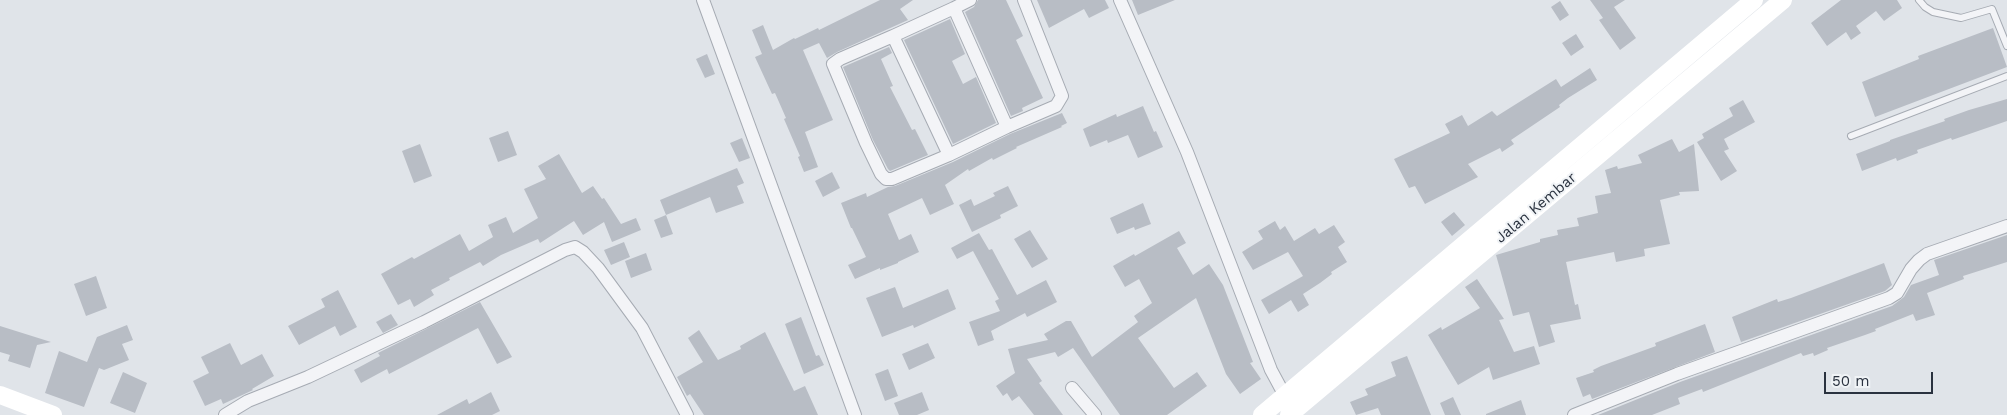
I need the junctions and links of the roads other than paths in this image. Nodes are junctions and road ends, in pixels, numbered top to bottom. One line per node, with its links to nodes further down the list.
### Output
1 (703, 0): 22 (street)
2 (970, 0): 8 (street)
3 (1024, 0): 12 (street)
4 (1120, 0): 17 (street)
5 (1754, 0): 17 (main road, Jalan Kembar)
6 (1783, 0): 25 (main road, Jalan Kembar)
7 (1919, 0): 10 (lane)
8 (954, 8): 9 (street); 12 (street)
9 (893, 36): 14 (street); 14 (street)
10 (2007, 46)
11 (2007, 76): 13 (lane)
12 (1008, 128): 14 (street)
13 (1851, 136)
14 (949, 155)
15 (2007, 226): 26 (street)
16 (1072, 388): 23 (street)
17 (1282, 390): 24 (main road, Jalan Kembar)
18 (0, 395): 19 (main road)
19 (53, 415)
20 (225, 415): 21 (street)
21 (687, 415)
22 (856, 415)
23 (1095, 415)
24 (1262, 415)
25 (1289, 415)
26 (1574, 415)

